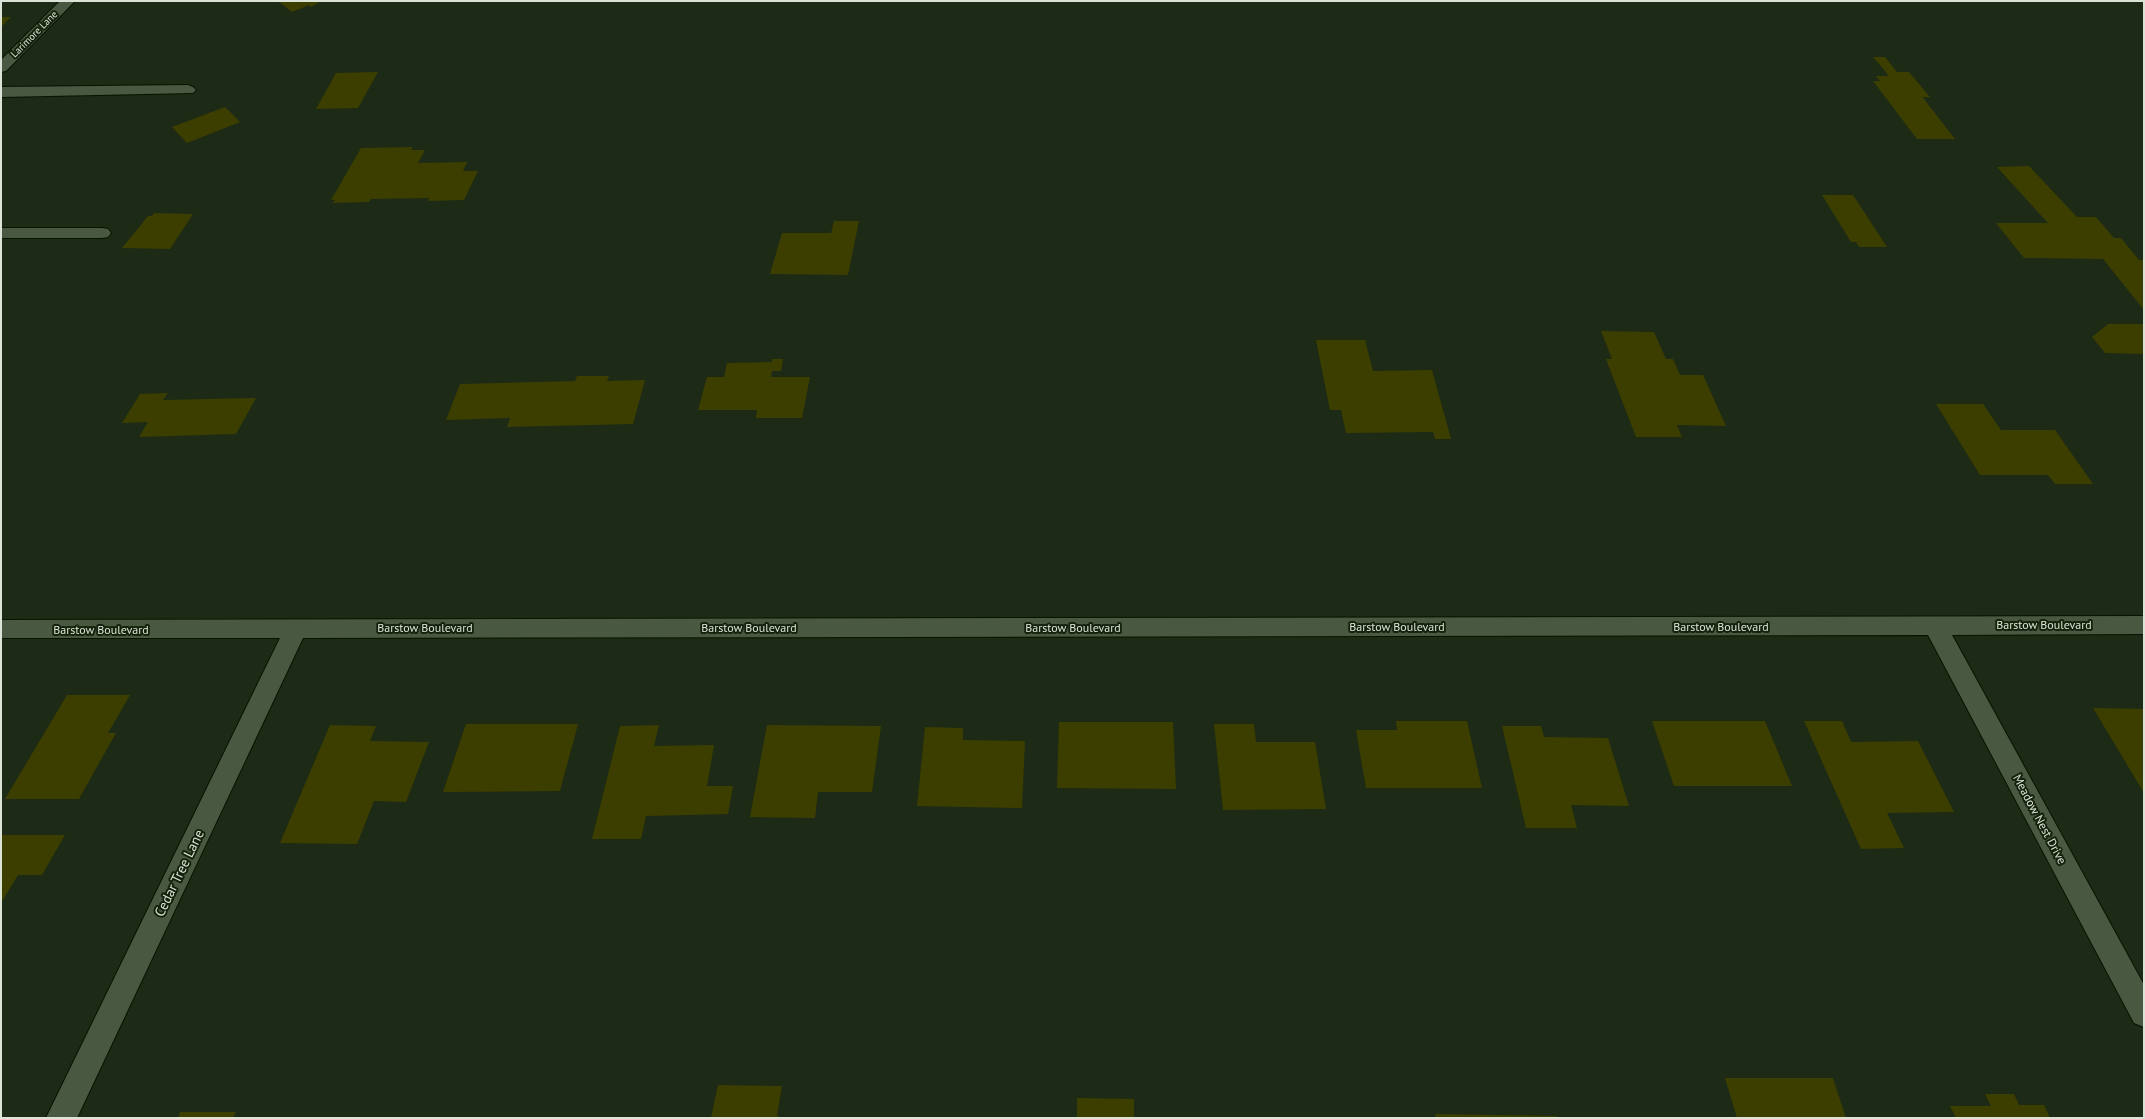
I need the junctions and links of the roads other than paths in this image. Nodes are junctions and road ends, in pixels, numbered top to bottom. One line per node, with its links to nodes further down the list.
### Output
1 (68, 1): 2 (street, Larimore Lane)
2 (1, 68)
3 (188, 90): 4 (street)
4 (1, 92)
5 (1, 233): 6 (street)
6 (102, 233)
7 (2144, 625): 8 (street, Barstow Boulevard)
8 (1935, 626): 9 (street, Barstow Boulevard); 11 (street, Meadow Nest Drive)
9 (296, 628): 10 (street, Barstow Boulevard); 12 (street, Cedar Tree Lane)
10 (1, 629)
11 (2144, 1013)
12 (61, 1118)

